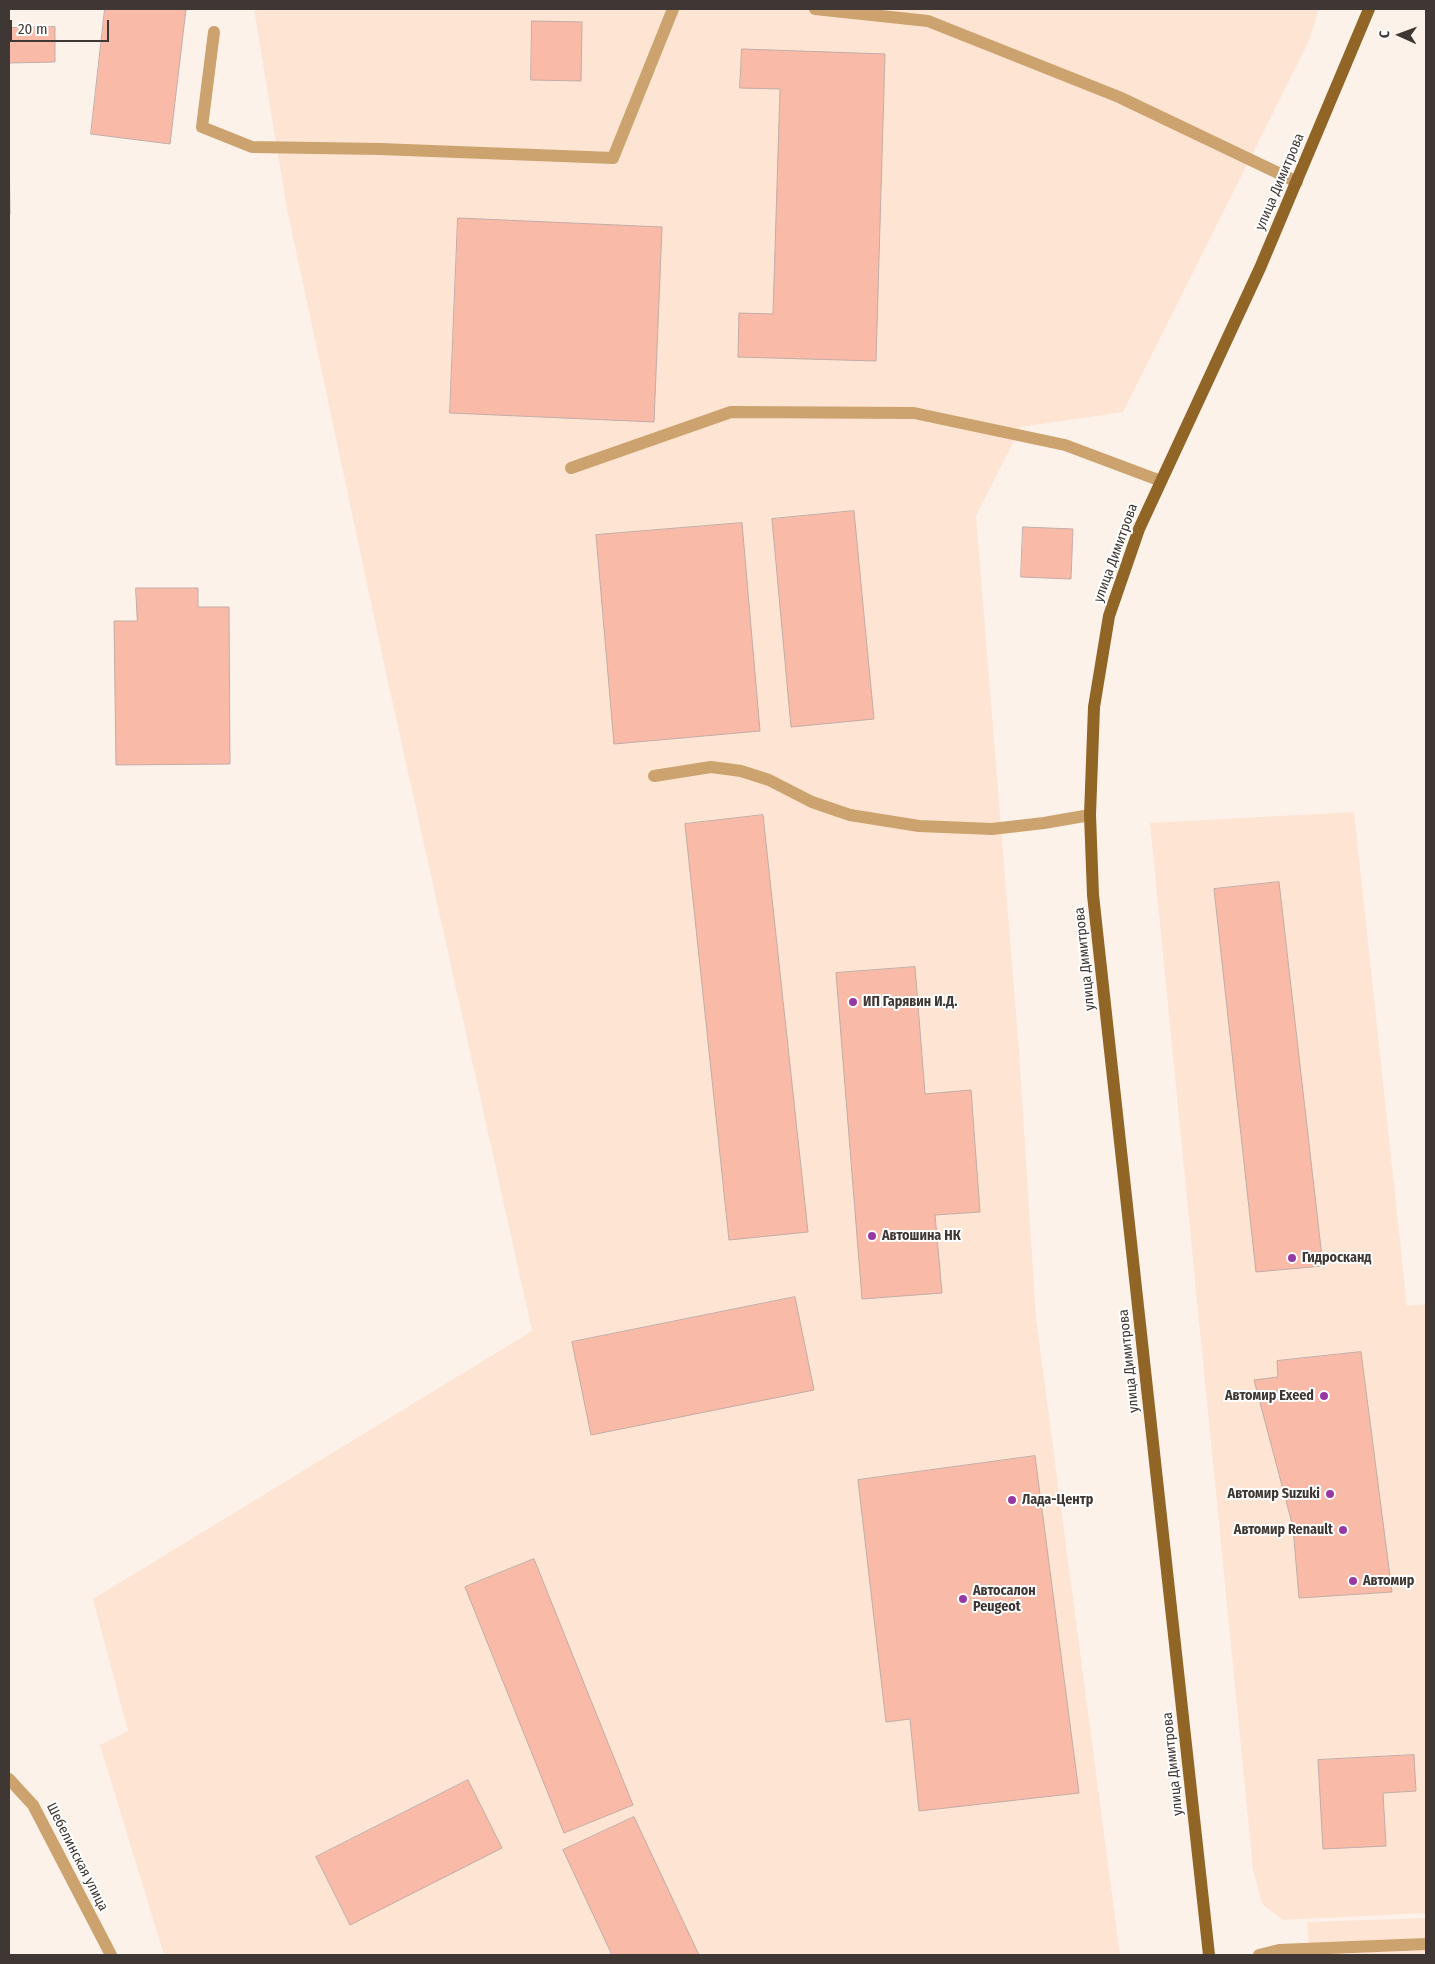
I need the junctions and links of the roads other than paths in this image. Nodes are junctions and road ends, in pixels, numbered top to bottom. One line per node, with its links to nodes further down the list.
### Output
1 (673, 9): 4 (street)
2 (815, 9): 5 (street)
3 (1369, 9): 5 (main road, улица Димитрова)
4 (214, 32)
5 (1297, 182): 7 (main road, улица Димитрова)
6 (571, 468): 7 (street)
7 (1161, 482): 9 (main road, улица Димитрова)
8 (654, 776): 9 (street)
9 (1090, 814): 13 (main road, улица Димитрова)
10 (9, 1779): 12 (street, Шебелинская улица)
11 (1426, 1944): 14 (street)
12 (111, 1955)
13 (1209, 1955)
14 (1259, 1955)

